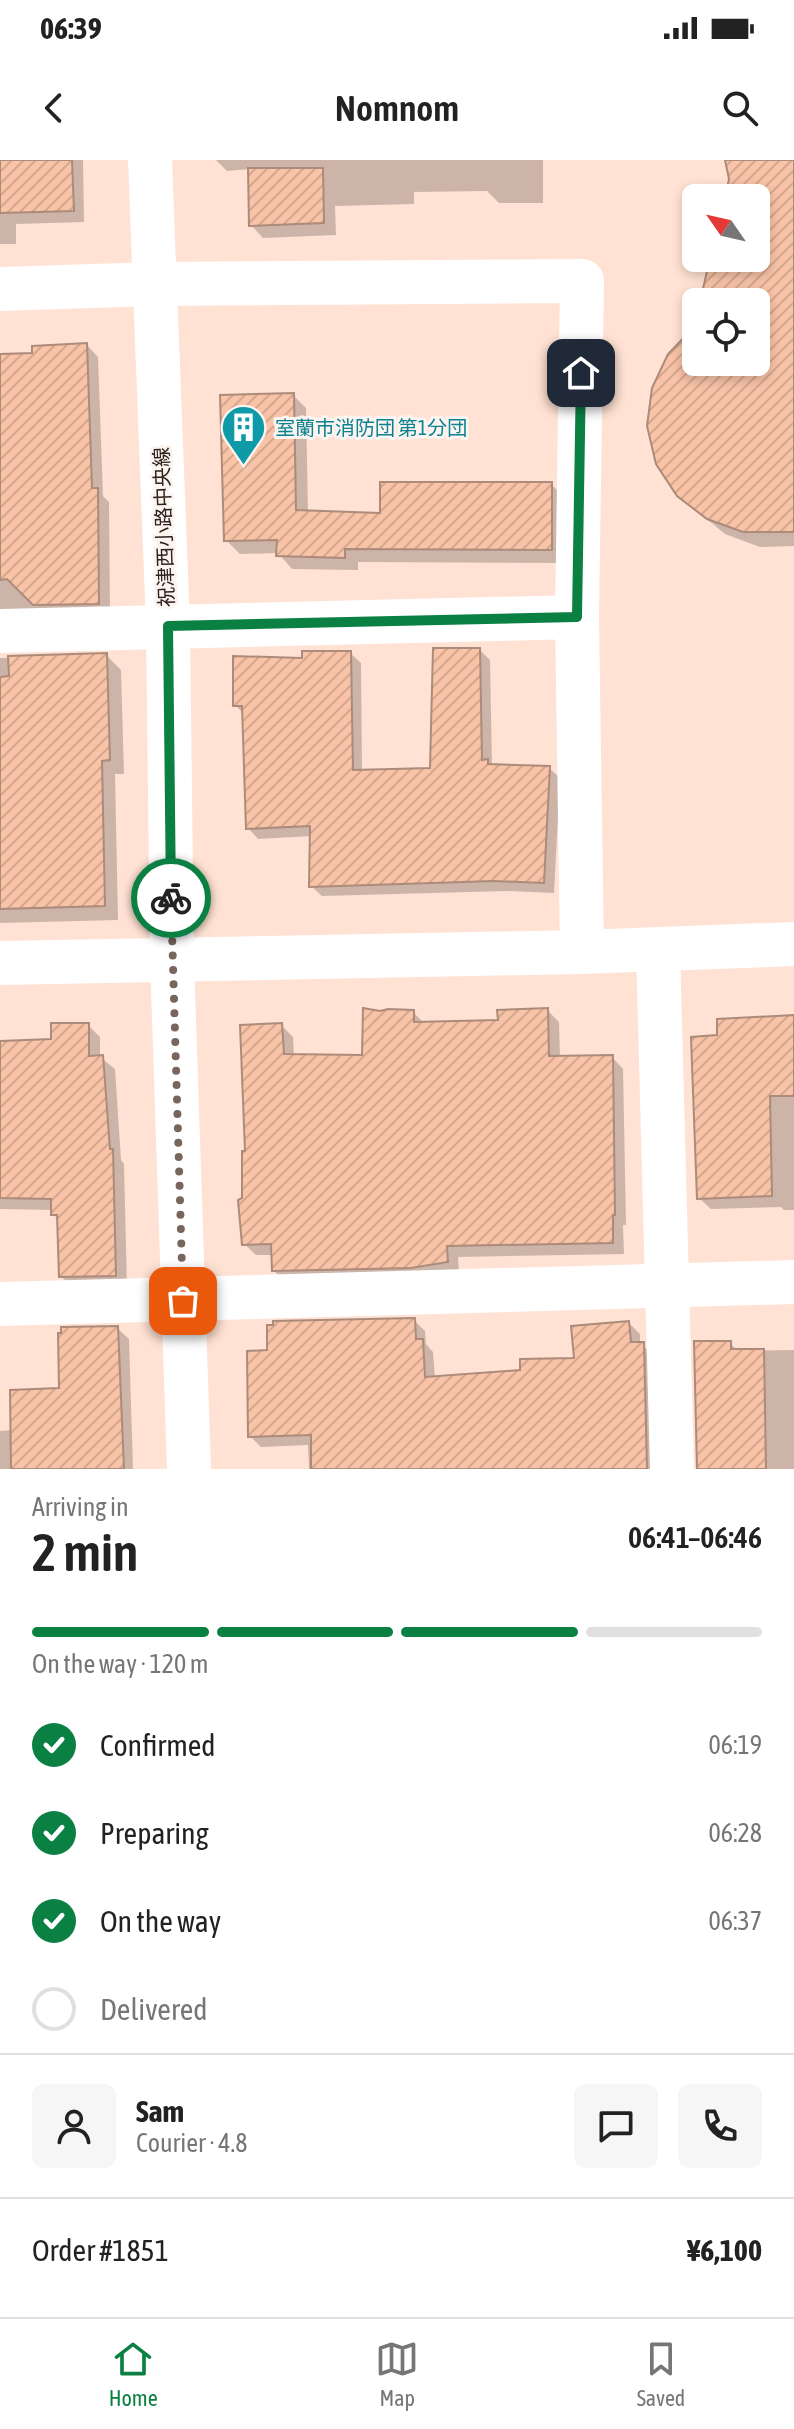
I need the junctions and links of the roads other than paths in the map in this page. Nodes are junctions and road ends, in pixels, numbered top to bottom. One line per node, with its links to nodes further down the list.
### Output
1 (150, 160): 2 (street, 祝津西小路中央線)
2 (154, 284): 3 (street); 4 (street); 5 (street, 祝津西小路中央線)
3 (0, 289)
4 (577, 617): 5 (street); 9 (street)
5 (168, 626): 6 (street); 10 (street, 祝津西小路中央線)
6 (0, 631)
7 (794, 944): 8 (street)
8 (658, 950): 9 (street); 13 (street)
9 (582, 952): 10 (street)
10 (172, 959): 11 (street); 14 (street, 祝津西小路中央線)
11 (0, 963)
12 (794, 1282): 13 (street)
13 (667, 1286): 14 (street); 17 (street)
14 (183, 1301): 15 (street); 16 (street, 祝津西小路中央線)
15 (0, 1304)
16 (189, 1469)
17 (672, 1469)

